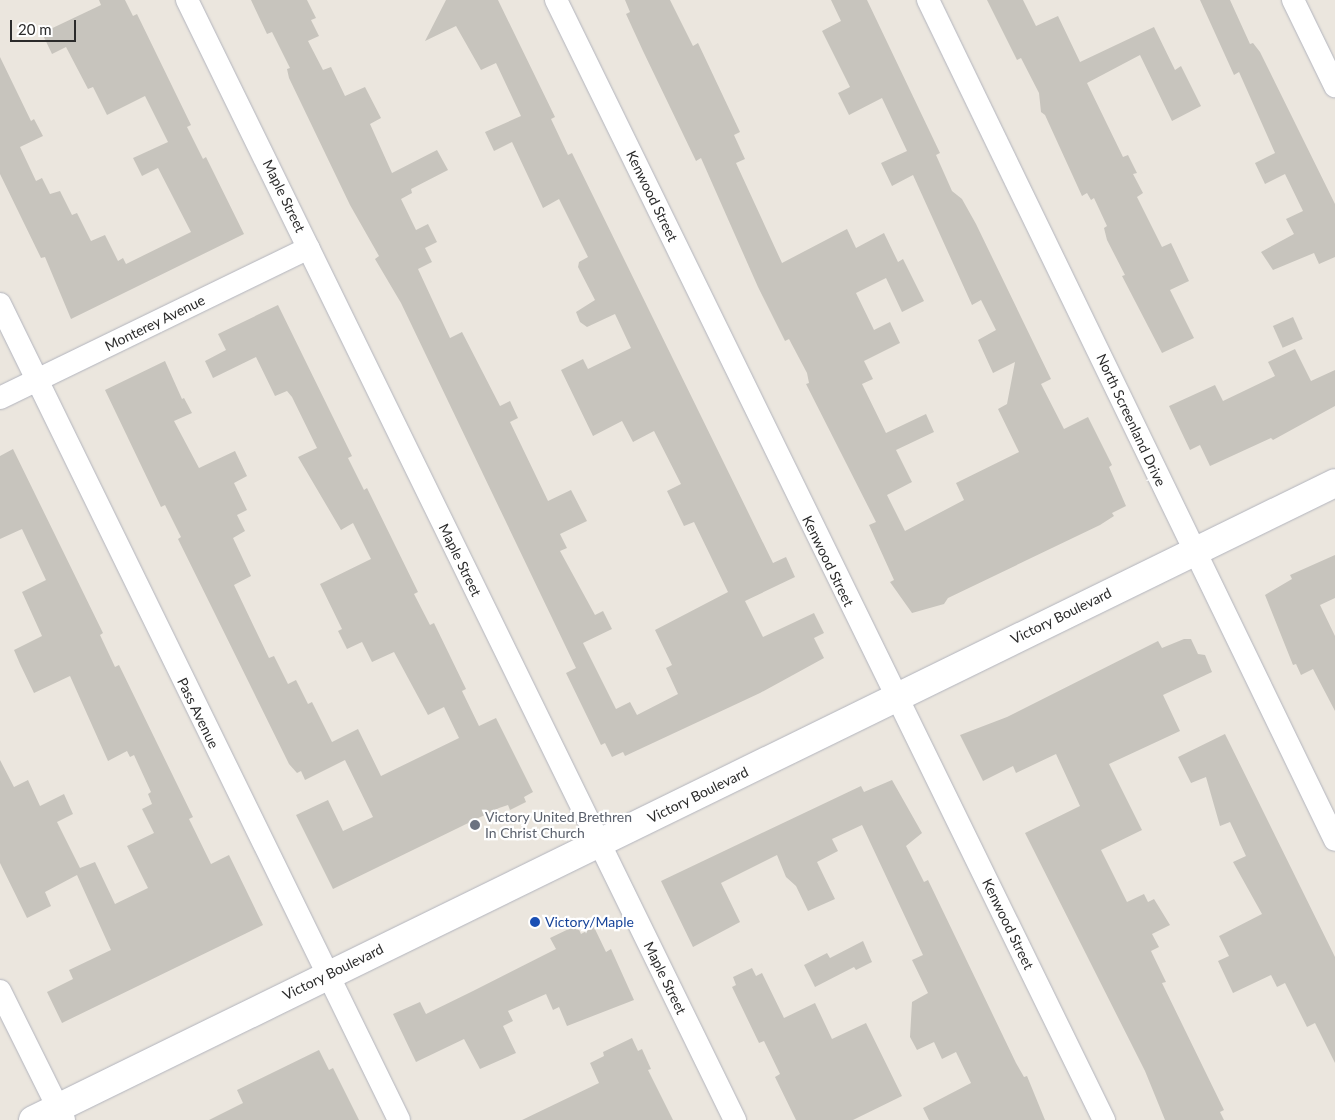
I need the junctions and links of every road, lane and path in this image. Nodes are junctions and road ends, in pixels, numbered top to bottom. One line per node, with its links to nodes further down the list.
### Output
1 (187, 0): 6 (street, Maple Street)
2 (556, 0): 12 (street, Kenwood Street)
3 (928, 0): 11 (street, North Screenland Drive)
4 (1293, 0): 5 (street)
5 (1335, 86)
6 (309, 248): 8 (street, Monterey Avenue); 14 (street, Maple Street)
7 (0, 304): 8 (street, Pass Avenue)
8 (37, 380): 9 (street, Monterey Avenue); 15 (street, Pass Avenue)
9 (0, 398)
10 (1335, 483): 11 (main road, Victory Boulevard)
11 (1195, 552): 12 (main road, Victory Boulevard); 13 (street, North Screenland Drive)
12 (897, 696): 14 (main road, Victory Boulevard); 21 (street, Kenwood Street)
13 (1335, 840)
14 (598, 842): 15 (main road, Victory Boulevard); 20 (street, Maple Street)
15 (328, 974): 17 (main road, Victory Boulevard); 19 (street, Pass Avenue)
16 (0, 991): 17 (street)
17 (61, 1114): 18 (main road, Victory Boulevard)
18 (34, 1120)
19 (399, 1120)
20 (735, 1120)
21 (1104, 1120)

